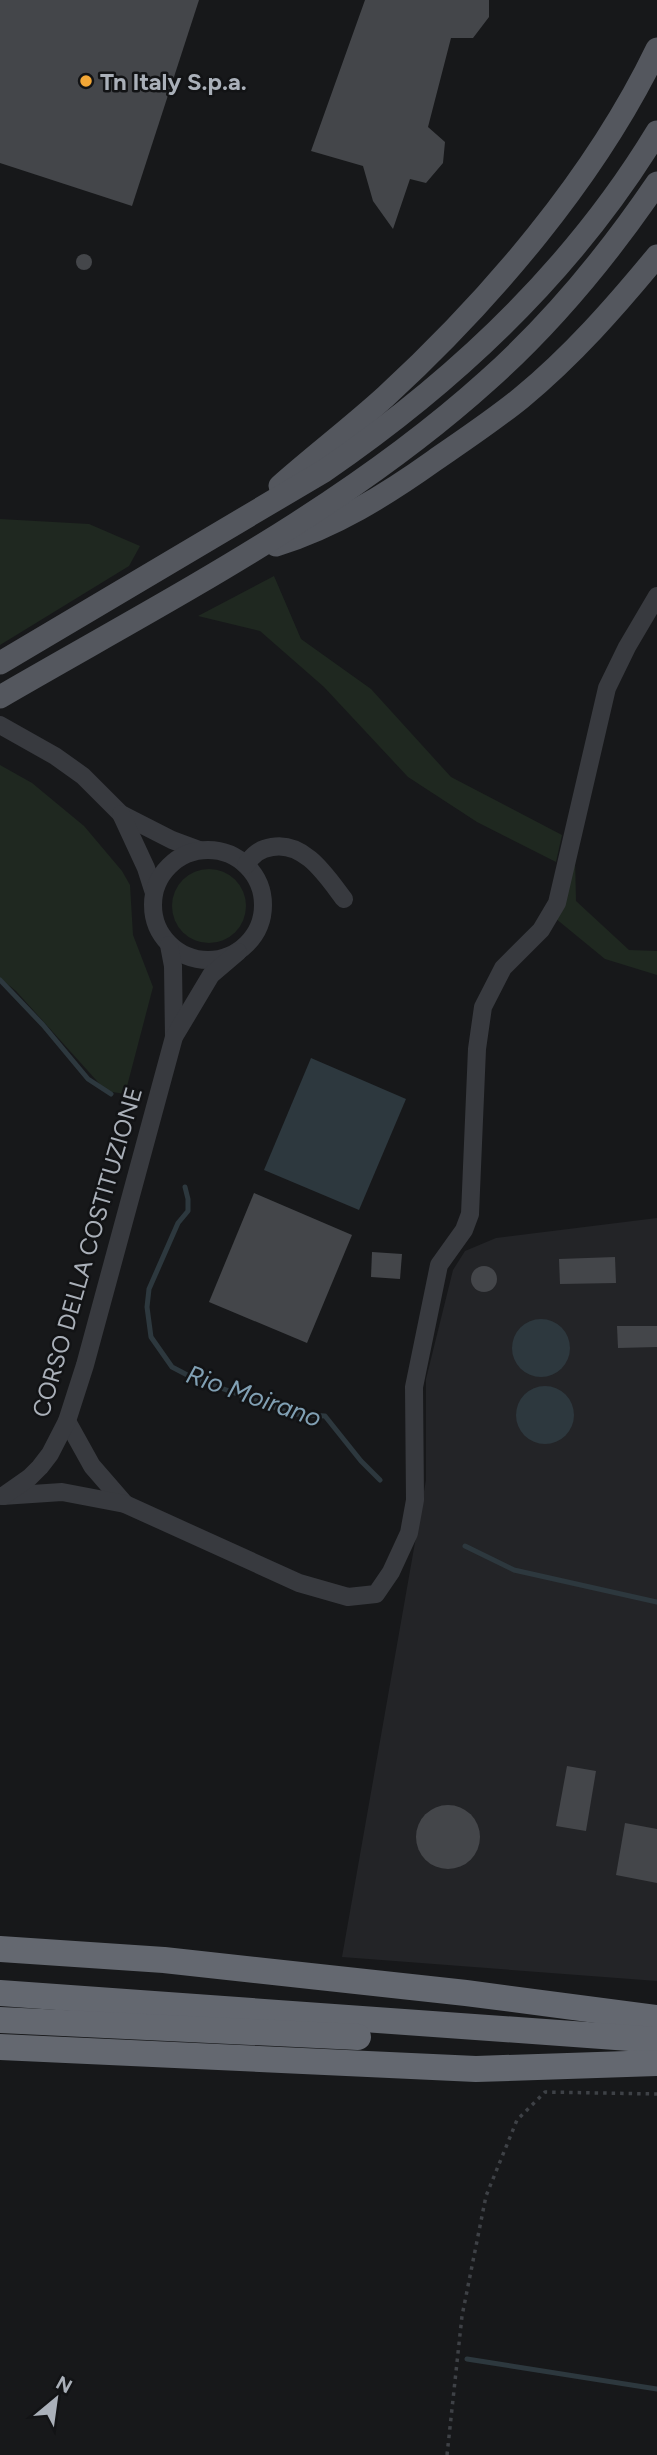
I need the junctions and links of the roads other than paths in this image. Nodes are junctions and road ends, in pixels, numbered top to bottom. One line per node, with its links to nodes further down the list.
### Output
1 (657, 49): 5 (main road)
2 (657, 132): 5 (main road)
3 (657, 183): 6 (main road)
4 (657, 256): 6 (main road)
5 (241, 522): 8 (main road)
6 (243, 555): 9 (main road)
7 (657, 596): 21 (street)
8 (0, 663)
9 (0, 697)
10 (0, 725): 11 (street)
11 (121, 814): 12 (street); 14 (street)
12 (199, 850): 13 (street); 14 (street)
13 (246, 865): 15 (street); 17 (street)
14 (154, 893): 16 (street)
15 (344, 899)
16 (169, 945): 17 (street); 18 (street)
17 (238, 952): 18 (street)
18 (174, 1037): 19 (street, CORSO DELLA COSTITUZIONE)
19 (67, 1421): 20 (street, CORSO DELLA COSTITUZIONE); 21 (street)
20 (1, 1497): 21 (street)
21 (125, 1504)
22 (0, 1949): 25 (highway)
23 (0, 1993): 25 (highway)
24 (0, 2020): 27 (highway)
25 (655, 2022)
26 (0, 2047): 28 (highway)
27 (657, 2057)
28 (657, 2063)

